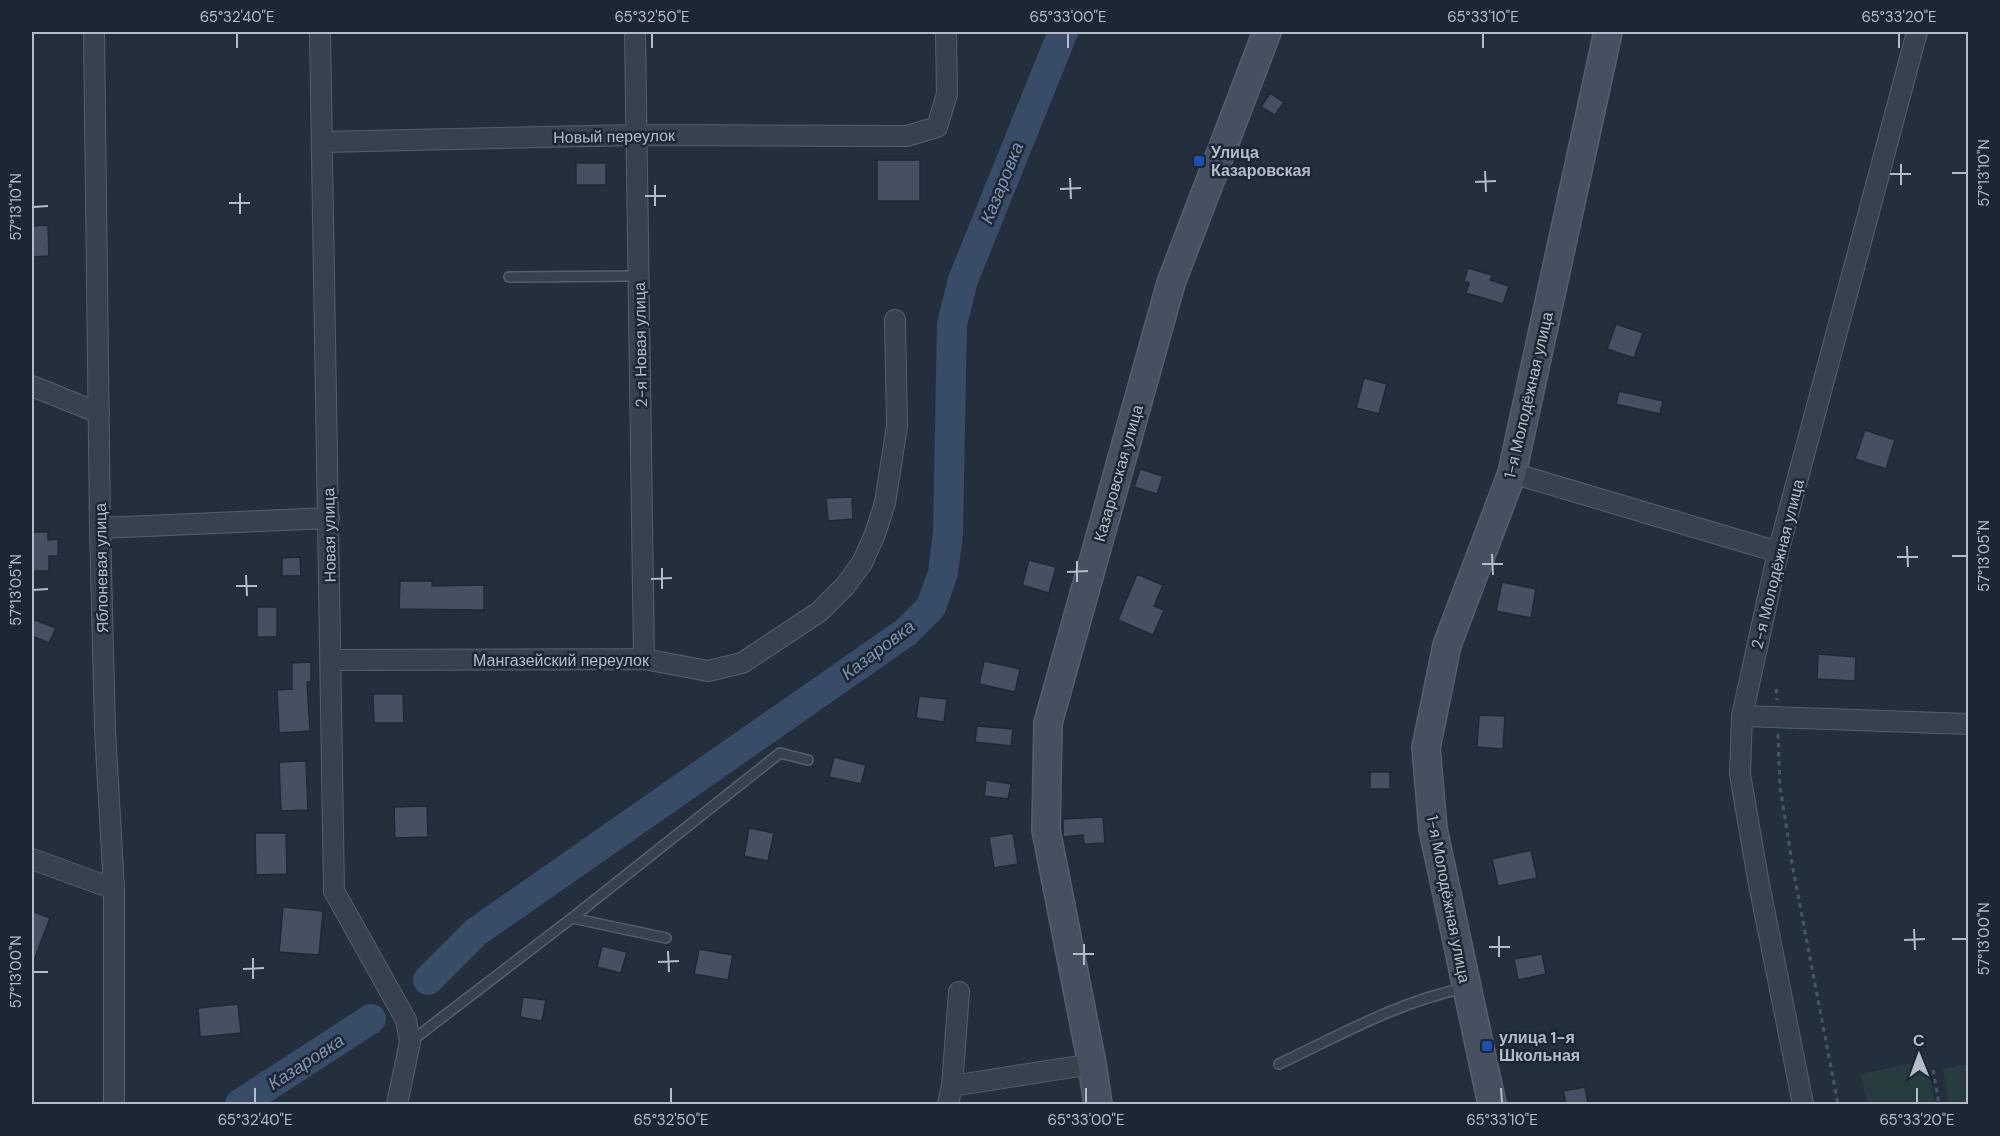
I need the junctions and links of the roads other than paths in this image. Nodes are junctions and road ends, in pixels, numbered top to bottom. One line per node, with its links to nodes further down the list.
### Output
1 (94, 32): 14 (street, Яблоневая улица)
2 (320, 32): 9 (street, Новая улица)
3 (635, 32): 8 (street, 2-я Новая улица)
4 (946, 32): 8 (street, Новый переулок)
5 (1267, 32): 31 (street, Казаровская улица)
6 (1608, 32): 15 (street, 1-я Молодёжная улица)
7 (1917, 32): 18 (street, 2-я Молодёжная улица)
8 (636, 135): 9 (street, Новый переулок); 10 (street, 2-я Новая улица)
9 (322, 142): 16 (street, Новая улица)
10 (639, 276): 11 (lane); 19 (street, 2-я Новая улица)
11 (509, 277)
12 (896, 320): 19 (street, Мангазейский переулок)
13 (32, 386): 14 (street)
14 (99, 413): 17 (street, Яблоневая улица)
15 (1512, 473): 18 (street); 28 (street, 1-я Молодёжная улица)
16 (329, 518): 17 (street); 20 (street, Новая улица)
17 (100, 528): 25 (street, Яблоневая улица)
18 (1778, 552): 21 (street, 2-я Молодёжная улица)
19 (644, 659): 20 (street, Мангазейский переулок)
20 (331, 660): 30 (street, Новая улица)
21 (1742, 716): 22 (street); 38 (street, 2-я Молодёжная улица)
22 (1968, 724)
23 (808, 760): 26 (lane)
24 (32, 860): 25 (street)
25 (114, 889): 34 (street, Яблоневая улица)
26 (572, 918): 27 (lane); 30 (lane)
27 (666, 938)
28 (1467, 988): 32 (lane); 37 (street, 1-я Молодёжная улица)
29 (959, 992): 33 (street)
30 (410, 1042): 35 (street, Новая улица)
31 (1092, 1064): 33 (street); 36 (street, Казаровская улица)
32 (1280, 1064)
33 (950, 1095)
34 (114, 1104)
35 (397, 1104)
36 (1098, 1104)
37 (1492, 1104)
38 (1803, 1104)

